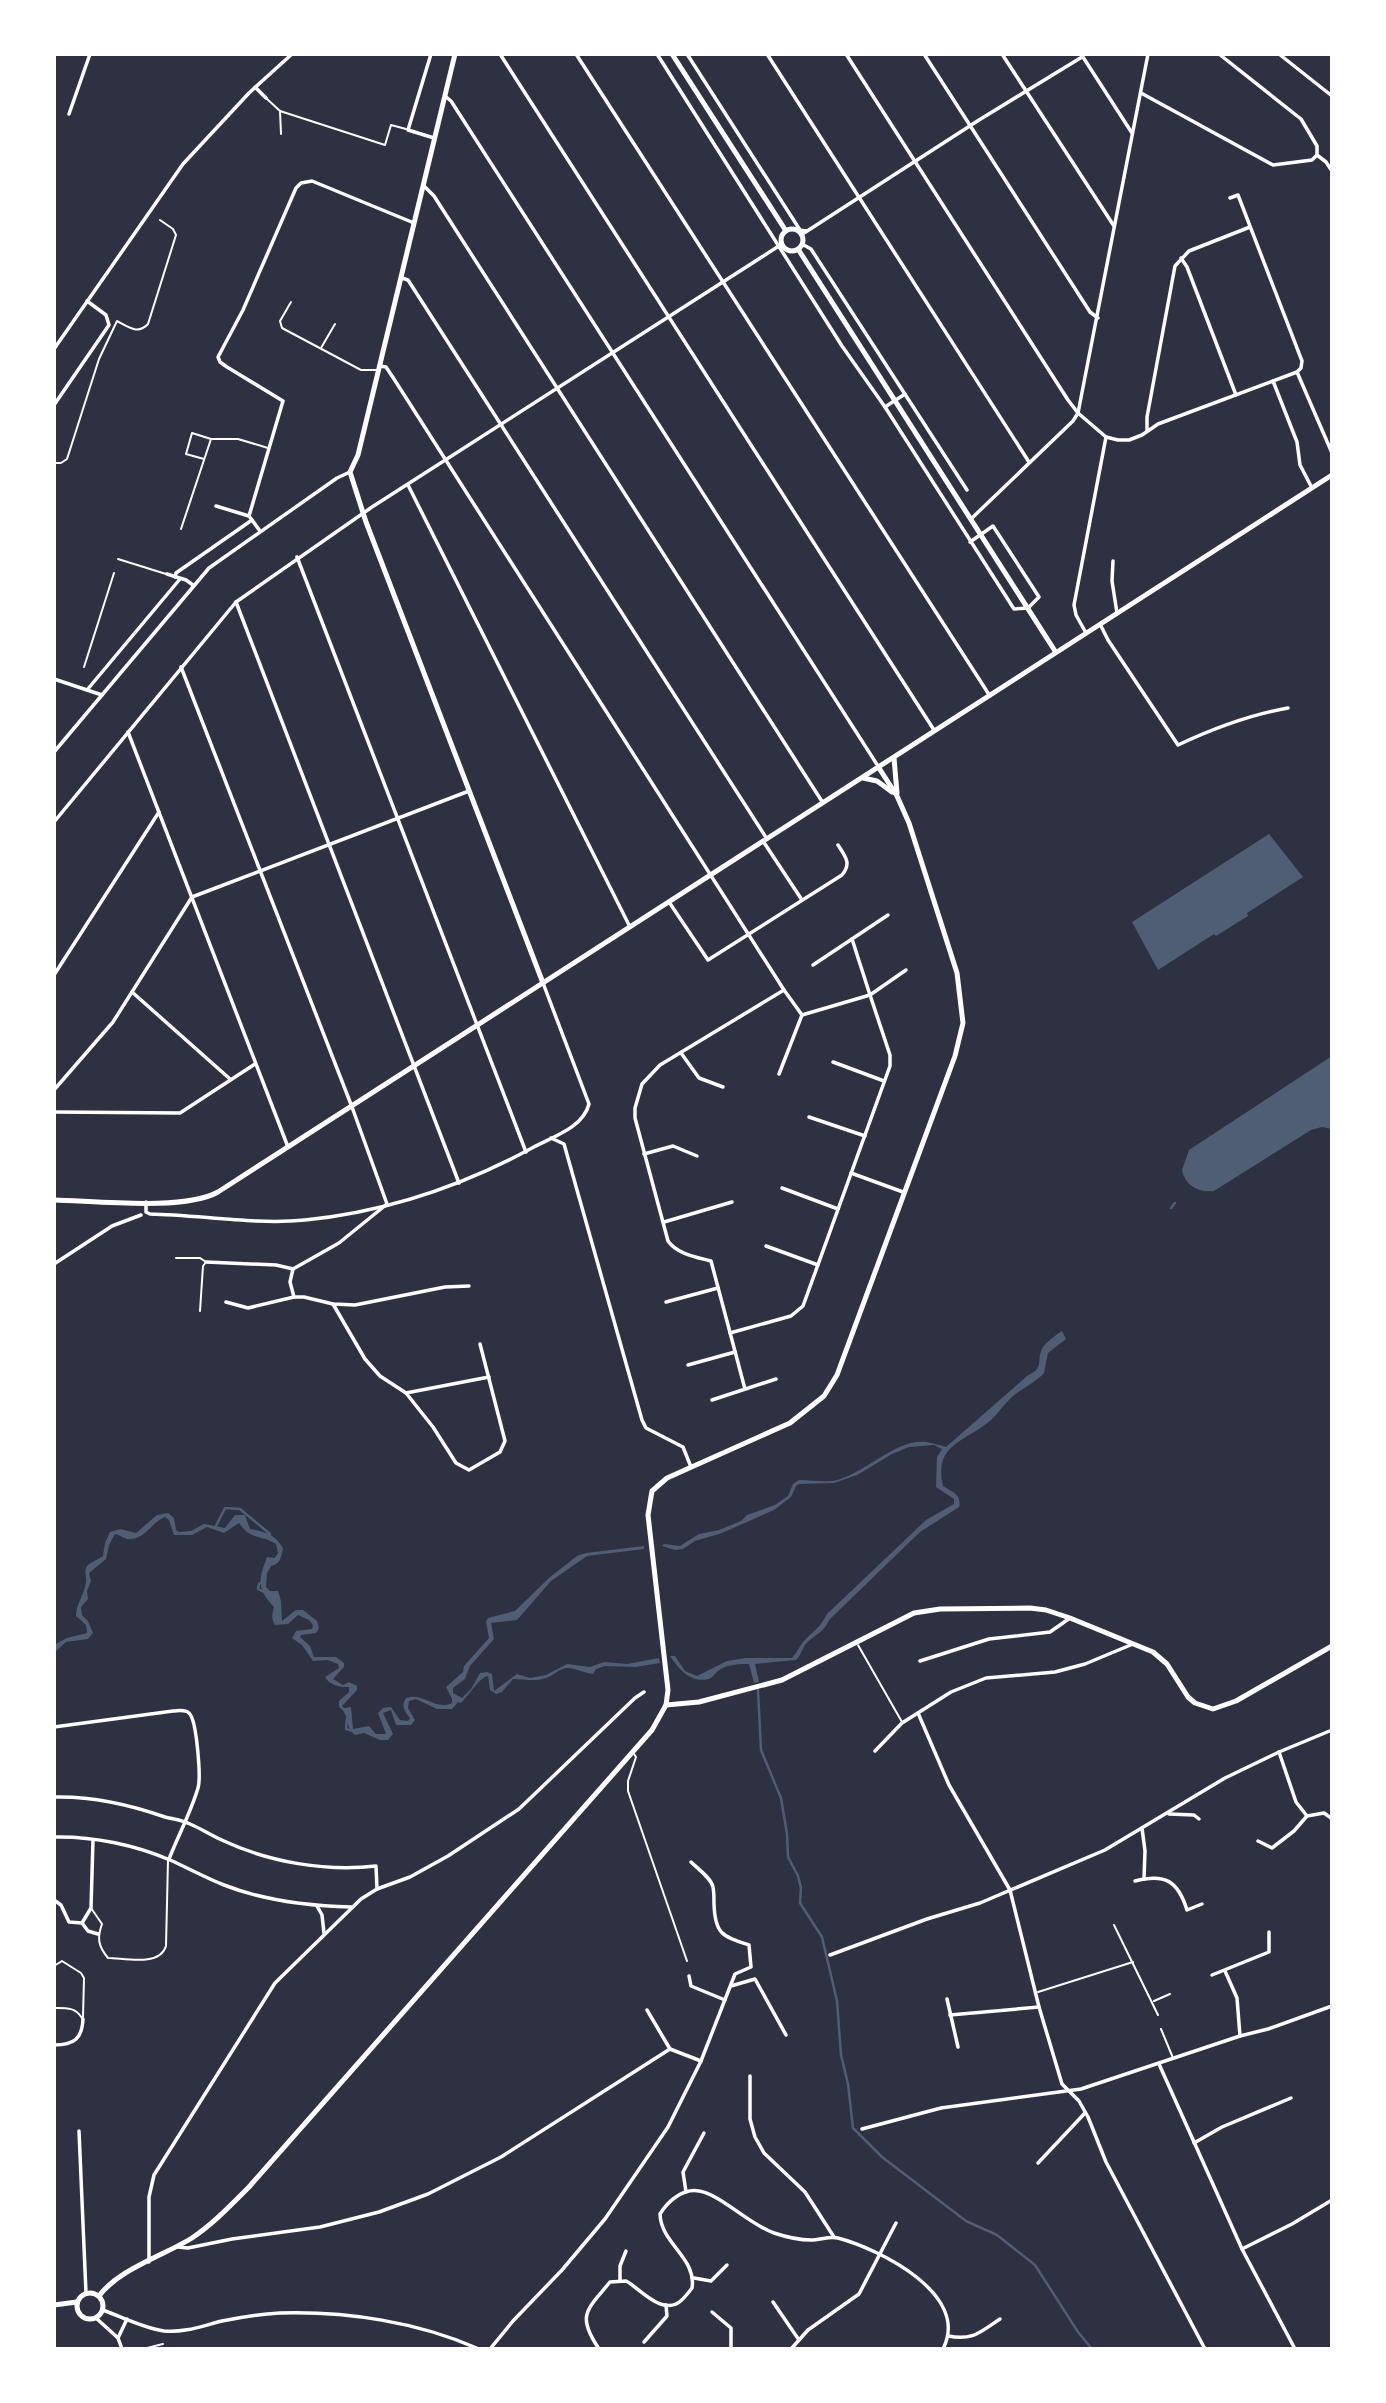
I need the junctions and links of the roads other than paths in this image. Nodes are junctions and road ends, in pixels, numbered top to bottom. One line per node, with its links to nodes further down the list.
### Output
1 (90, 54): 25 (street)
2 (292, 54): 18 (street)
3 (432, 54): 27 (street)
4 (455, 54): 21 (street)
5 (500, 54): 50 (street)
6 (576, 54): 47 (street)
7 (657, 54): 43 (street)
8 (672, 54): 41 (street)
9 (687, 54): 42 (street)
10 (767, 54): 35 (street)
11 (846, 54): 32 (street)
12 (924, 54): 26 (street)
13 (1002, 54): 19 (street)
14 (1148, 54): 20 (street)
15 (1219, 54): 31 (street)
16 (1082, 55): 19 (street); 29 (street)
17 (1280, 55): 22 (street)
18 (255, 87): 23 (street); 48 (street)
19 (1026, 91): 26 (street); 40 (street)
20 (1141, 93): 29 (street); 31 (street)
21 (445, 96): 30 (street); 55 (street)
22 (1332, 96)
23 (266, 98): 24 (lane)
24 (280, 111): 27 (lane); 28 (lane)
25 (69, 114)
26 (970, 125): 32 (street); 51 (street)
27 (408, 130): 30 (street)
28 (281, 134)
29 (1133, 135): 40 (street)
30 (435, 138): 34 (street)
31 (1317, 155): 33 (street)
32 (914, 161): 35 (street); 65 (street)
33 (1332, 171)
34 (423, 185): 38 (street); 59 (street)
35 (858, 198): 42 (street); 74 (street)
36 (1230, 198): 39 (street)
37 (160, 220): 75 (lane)
38 (414, 223): 46 (street); 70 (street)
39 (1250, 227): 45 (street); 57 (street)
40 (1115, 228): 51 (street)
41 (786, 231): 42 (street); 43 (street)
42 (804, 233): 44 (street)
43 (780, 245): 44 (street); 47 (street); 64 (street)
44 (800, 247): 60 (street); 62 (street)
45 (1181, 258): 61 (street); 67 (street)
46 (402, 278): 56 (street); 66 (street)
47 (722, 281): 50 (street); 111 (street)
48 (87, 301): 53 (street); 63 (street)
49 (291, 302): 54 (lane)
50 (666, 316): 55 (street); 114 (street)
51 (1098, 318): 65 (street)
52 (335, 324): 54 (lane)
53 (54, 349)
54 (321, 349): 56 (lane)
55 (611, 352): 59 (street); 117 (street)
56 (379, 368): 73 (street); 77 (street)
57 (1297, 372): 58 (street); 71 (street)
58 (1273, 381): 61 (street); 82 (street)
59 (556, 388): 66 (street); 121 (street)
60 (905, 394): 62 (street); 76 (street)
61 (1236, 395): 67 (street)
62 (895, 400): 64 (street); 78 (street)
63 (54, 405)
64 (885, 407): 80 (street)
65 (1078, 413): 68 (street); 74 (street)
66 (501, 423): 73 (street); 125 (street)
67 (1147, 430): 68 (street)
68 (1106, 437): 104 (street)
69 (211, 439): 70 (lane); 72 (lane); 72 (lane)
70 (269, 449): 86 (street)
71 (1332, 453)
72 (204, 459): 88 (lane)
73 (445, 460): 81 (street); 129 (street)
74 (1029, 462): 87 (street)
75 (54, 463)
76 (952, 467): 78 (street); 83 (street)
77 (350, 472): 85 (street); 89 (street)
78 (941, 473): 80 (street); 87 (street)
79 (1332, 475): 82 (street)
80 (930, 480): 91 (street)
81 (407, 485): 85 (street); 134 (street)
82 (1312, 488): 102 (street)
83 (967, 490)
84 (216, 506): 86 (street)
85 (363, 513): 92 (street); 119 (street)
86 (251, 518): 89 (street); 97 (street)
87 (971, 519): 90 (street)
88 (181, 529)
89 (260, 531): 99 (street)
90 (980, 534): 91 (street); 101 (street); 101 (street)
91 (970, 542): 101 (street)
92 (297, 557): 100 (street); 123 (street)
93 (118, 559): 96 (lane)
94 (1113, 561): 102 (street)
95 (114, 573): 106 (lane)
96 (167, 574): 97 (street)
97 (174, 577): 98 (street)
98 (180, 579): 99 (street); 109 (street)
99 (193, 585): 110 (street)
100 (236, 602): 107 (street); 126 (street)
101 (1028, 608): 105 (street)
102 (1117, 613): 103 (street)
103 (1100, 624): 104 (street); 112 (street)
104 (1086, 633): 105 (street)
105 (1055, 651): 111 (street)
106 (84, 667)
107 (181, 667): 113 (street); 128 (street)
108 (54, 679): 109 (street)
109 (87, 690): 110 (street)
110 (102, 695): 115 (street)
111 (990, 696): 114 (street)
112 (1288, 708)
113 (128, 732): 122 (street); 124 (street)
114 (935, 732): 116 (street)
115 (54, 752)
116 (894, 758): 117 (street); 120 (street)
117 (879, 768): 118 (street); 120 (street)
118 (863, 778): 120 (street); 121 (street)
119 (469, 790): 123 (street); 140 (street)
120 (897, 796): 167 (street)
121 (823, 803): 125 (street)
122 (159, 812): 130 (street); 139 (street)
123 (399, 818): 126 (street); 145 (street)
124 (54, 822)
125 (765, 840): 129 (street); 131 (street)
126 (329, 844): 128 (street); 149 (street)
127 (838, 845): 131 (street)
128 (261, 871): 130 (street); 155 (street)
129 (712, 875): 132 (street); 135 (street)
130 (192, 897): 142 (street); 148 (street)
131 (802, 900): 135 (street)
132 (669, 902): 134 (street); 135 (street)
133 (888, 915): 136 (street)
134 (630, 927): 140 (street)
135 (749, 934): 141 (street)
136 (852, 939): 137 (street); 143 (street)
137 (813, 965)
138 (906, 970): 143 (street)
139 (54, 975)
140 (543, 983): 145 (street); 159 (street)
141 (783, 990): 144 (street); 146 (street)
142 (132, 992): 151 (street); 154 (street)
143 (870, 995): 144 (street); 152 (street)
144 (802, 1015): 150 (street)
145 (478, 1025): 149 (street); 161 (street)
146 (681, 1052): 153 (street); 162 (street)
147 (834, 1062): 152 (street)
148 (255, 1064): 151 (street); 160 (street)
149 (415, 1066): 155 (street); 165 (street)
150 (779, 1074)
151 (230, 1079): 156 (street)
152 (885, 1081): 158 (street)
153 (723, 1087)
154 (54, 1090)
155 (352, 1107): 160 (street); 171 (street)
156 (54, 1112)
157 (809, 1116): 158 (street)
158 (865, 1136): 164 (street)
159 (551, 1138): 161 (street); 197 (street)
160 (288, 1147): 169 (street)
161 (526, 1152): 165 (street)
162 (644, 1154): 163 (street); 174 (street)
163 (697, 1156)
164 (851, 1173): 167 (street); 172 (street)
165 (459, 1183): 171 (street)
166 (782, 1188): 172 (street)
167 (904, 1192): 197 (street)
168 (54, 1200): 169 (street)
169 (146, 1202): 171 (street)
170 (732, 1202): 174 (street)
171 (387, 1204): 180 (street)
172 (838, 1209): 179 (street)
173 (141, 1214): 178 (street)
174 (663, 1223): 182 (street)
175 (766, 1246): 179 (street)
176 (176, 1258): 177 (lane)
177 (206, 1262): 180 (street); 187 (lane)
178 (54, 1264)
179 (818, 1265): 188 (street)
180 (293, 1269): 183 (street)
181 (469, 1286): 186 (street)
182 (718, 1287): 185 (street); 188 (street)
183 (294, 1297): 184 (street); 186 (street)
184 (226, 1302)
185 (666, 1302)
186 (333, 1304): 195 (street)
187 (200, 1311)
188 (730, 1333): 190 (street)
189 (480, 1344): 192 (street)
190 (735, 1352): 191 (street); 194 (street)
191 (688, 1365)
192 (489, 1377): 195 (street); 195 (street)
193 (776, 1379): 194 (street)
194 (745, 1390): 196 (street)
195 (406, 1393)
196 (712, 1401)
197 (691, 1467): 204 (street)
198 (1070, 1618): 199 (street); 200 (street); 202 (street)
199 (857, 1642): 204 (street); 206 (lane)
200 (1133, 1643): 201 (street); 205 (street)
201 (1332, 1646)
202 (920, 1661)
203 (644, 1692): 226 (street)
204 (666, 1705): 211 (street)
205 (918, 1713): 206 (street); 227 (street)
206 (902, 1723): 209 (street)
207 (54, 1727): 217 (street)
208 (1332, 1730): 210 (street)
209 (875, 1751)
210 (1279, 1752): 213 (street); 214 (street)
211 (633, 1753): 239 (lane); 282 (street)
212 (54, 1797): 217 (street)
213 (1167, 1813): 216 (street); 218 (street)
214 (1307, 1816): 215 (street); 221 (street)
215 (1331, 1818)
216 (1199, 1819)
217 (184, 1822): 222 (street); 226 (street)
218 (1142, 1828): 224 (street); 227 (street)
219 (54, 1838): 220 (street)
220 (93, 1840): 222 (street); 232 (street)
221 (1258, 1841)
222 (169, 1859): 230 (street); 237 (lane)
223 (691, 1862): 242 (street)
224 (1144, 1879): 225 (street); 229 (street)
225 (1135, 1881)
226 (377, 1889): 231 (street)
227 (1010, 1889): 238 (street); 248 (street)
228 (54, 1900): 233 (street)
229 (1202, 1904)
230 (317, 1906): 231 (street); 236 (street)
231 (351, 1907): 236 (street)
232 (91, 1908): 233 (street); 237 (lane)
233 (82, 1923): 237 (street)
234 (1114, 1925): 240 (lane)
235 (1269, 1932): 243 (street)
236 (324, 1933): 286 (street)
237 (98, 1934)
238 (830, 1955)
239 (687, 1961)
240 (1133, 1962): 248 (lane); 252 (lane)
241 (54, 1966): 259 (lane)
242 (751, 1967): 246 (street); 247 (street)
243 (1225, 1970): 244 (street); 262 (street)
244 (1212, 1975)
245 (689, 1976): 251 (street)
246 (755, 1979): 247 (street); 261 (street)
247 (731, 1986): 251 (street)
248 (1035, 1993): 254 (street)
249 (1170, 1994): 252 (lane)
250 (947, 1999): 257 (street)
251 (725, 2000): 267 (street)
252 (1153, 2001): 258 (lane)
253 (1332, 2006): 262 (street)
254 (1039, 2007): 257 (street); 270 (street)
255 (54, 2008): 259 (lane)
256 (647, 2010): 265 (street)
257 (950, 2015): 264 (street)
258 (1158, 2015)
259 (83, 2019): 263 (street)
260 (1161, 2029): 266 (lane)
261 (786, 2035)
262 (1240, 2036): 266 (street)
263 (54, 2045)
264 (958, 2047)
265 (670, 2049): 267 (street); 282 (street)
266 (1173, 2059): 268 (street)
267 (701, 2061): 309 (street)
268 (1159, 2064): 270 (street); 276 (street)
269 (750, 2076): 281 (street)
270 (1070, 2092): 272 (street); 273 (street)
271 (1291, 2098): 276 (street)
272 (1085, 2113): 277 (street); 314 (street)
273 (862, 2129)
274 (79, 2131): 290 (street)
275 (704, 2133): 278 (street)
276 (1194, 2143): 283 (street)
277 (1038, 2162)
278 (686, 2192): 281 (street); 288 (street)
279 (1332, 2200): 283 (street)
280 (896, 2223): 285 (street)
281 (835, 2237): 285 (street)
282 (176, 2247): 286 (street)
283 (1242, 2249): 315 (street)
284 (626, 2251): 289 (street)
285 (882, 2254): 301 (street); 303 (street)
286 (149, 2262): 291 (street)
287 (727, 2265): 288 (street)
288 (694, 2278): 295 (street)
289 (620, 2280): 295 (street); 310 (street)
290 (86, 2293): 291 (street); 292 (street)
291 (99, 2296): 296 (street)
292 (77, 2302): 294 (street); 298 (street)
293 (773, 2302): 303 (street)
294 (54, 2305)
295 (666, 2305): 304 (street)
296 (103, 2310): 298 (street); 299 (street)
297 (712, 2312): 311 (street)
298 (96, 2318): 302 (street)
299 (127, 2319): 302 (street); 308 (street)
300 (1000, 2319): 301 (street)
301 (947, 2336): 313 (street)
302 (118, 2338): 306 (street)
303 (799, 2340): 312 (street)
304 (643, 2342)
305 (163, 2344): 307 (lane)
306 (122, 2349)
307 (143, 2349)
308 (480, 2349)
309 (490, 2349)
310 (599, 2349)
311 (731, 2349)
312 (791, 2349)
313 (943, 2349)
314 (1205, 2349)
315 (1294, 2349)

